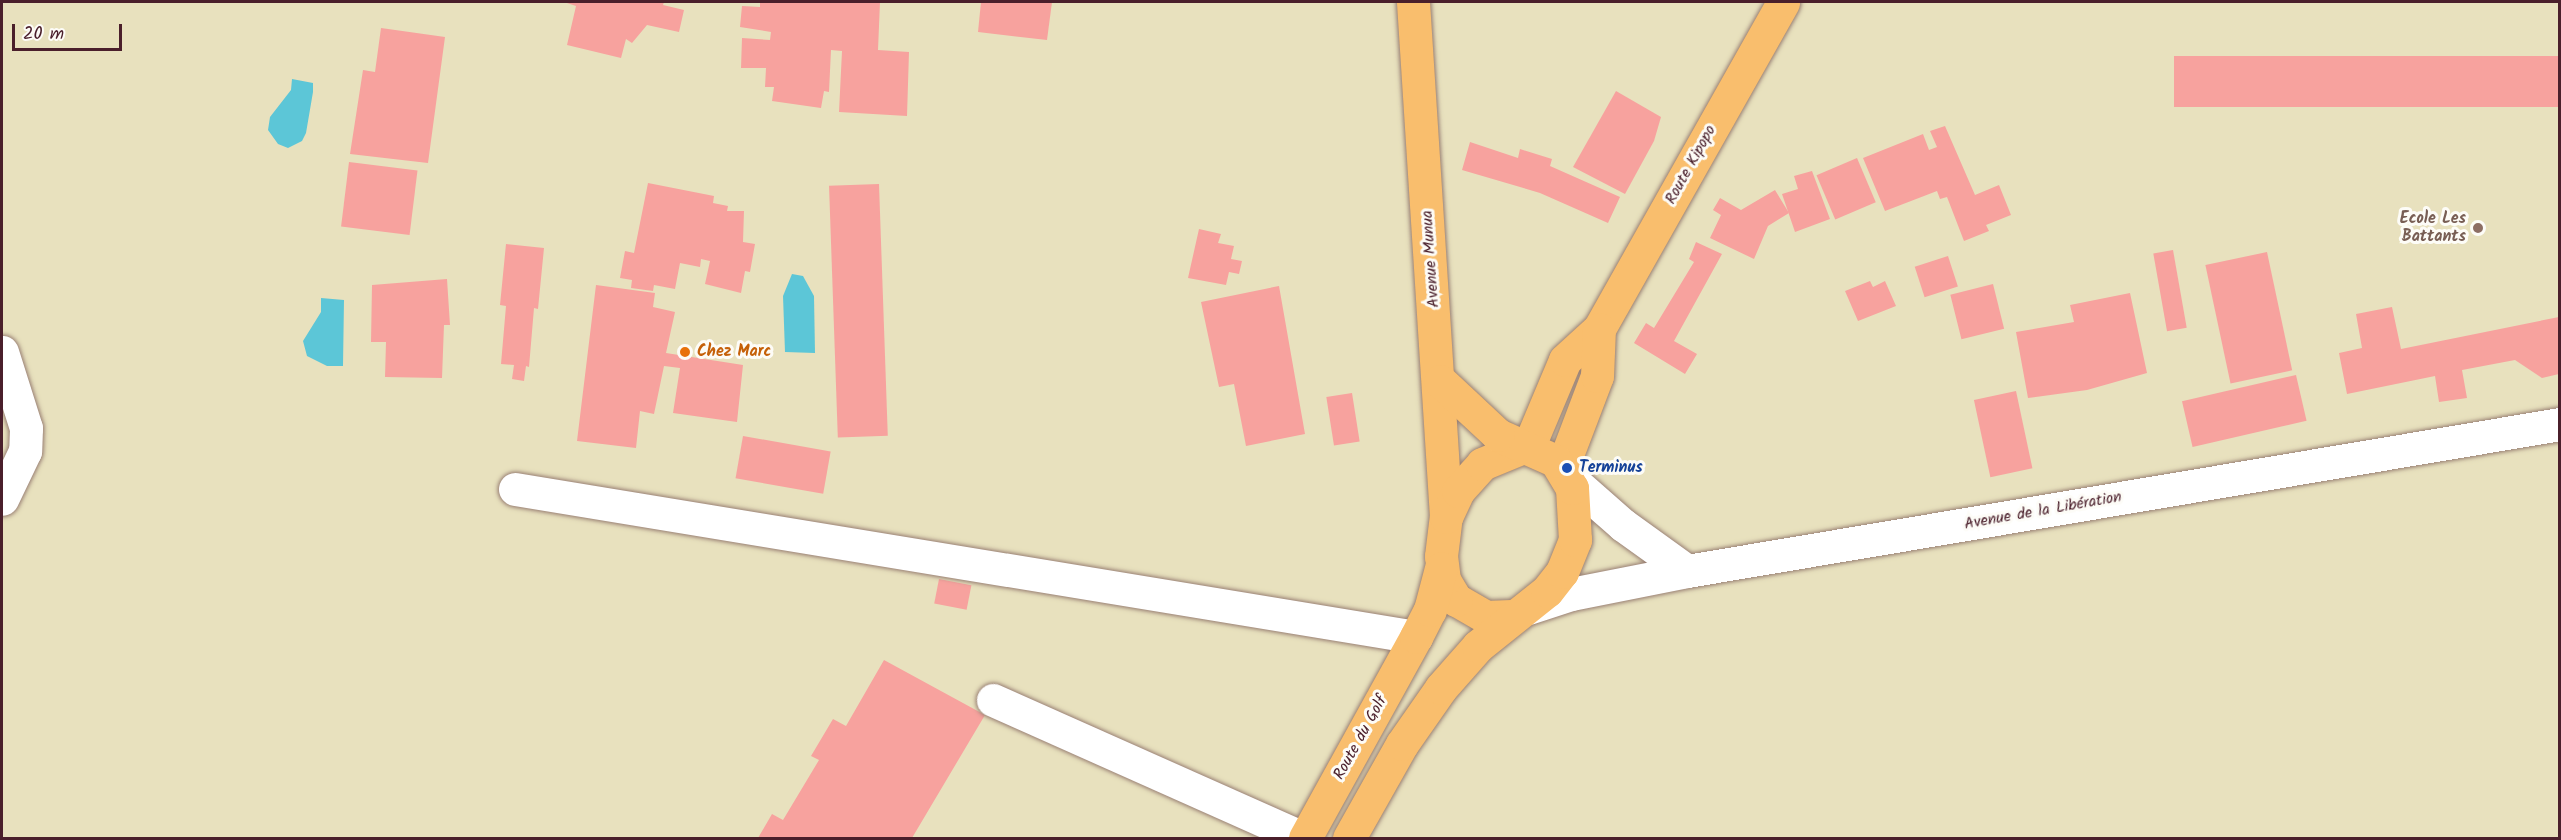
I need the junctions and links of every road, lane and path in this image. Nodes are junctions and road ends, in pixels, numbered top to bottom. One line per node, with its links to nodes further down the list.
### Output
1 (1413, 2): 5 (main road, Avenue Munua)
2 (1783, 2): 3 (main road, Route Kipopo)
3 (1599, 329): 7 (main road, Route Kipopo); 8 (main road, Route Kipopo)
4 (2, 352): 10 (street)
5 (1440, 381): 7 (main road); 11 (main road, Avenue Munua)
6 (2559, 424): 13 (street, Avenue de la Libération)
7 (1525, 448): 8 (main road); 11 (main road)
8 (1564, 471): 13 (street); 14 (main road)
9 (515, 489): 15 (street)
10 (2, 499)
11 (1444, 526): 12 (main road)
12 (1441, 568): 14 (main road); 15 (main road)
13 (1687, 571): 14 (street, Avenue de la Libération)
14 (1520, 612): 18 (main road)
15 (1416, 637): 17 (main road, Route du Golf)
16 (993, 700): 17 (street)
17 (1304, 838)
18 (1349, 838)

